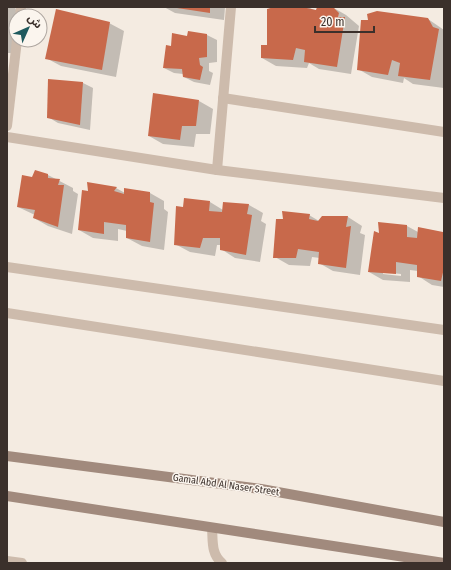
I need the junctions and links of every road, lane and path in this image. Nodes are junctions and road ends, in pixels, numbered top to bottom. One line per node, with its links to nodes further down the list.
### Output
1 (231, 7): 3 (street)
2 (16, 48): 4 (street)
3 (223, 98): 5 (street); 7 (street)
4 (7, 126)
5 (444, 132)
6 (7, 138): 7 (street)
7 (217, 170): 8 (street)
8 (444, 198)
9 (7, 267): 11 (street)
10 (7, 313): 12 (street)
11 (444, 330)
12 (444, 381)
13 (7, 456): 15 (main road, Gamal Abd Al Naser Street)
14 (7, 496): 16 (main road)
15 (444, 522)
16 (212, 528): 19 (street); 20 (main road)
17 (7, 561): 18 (street)
18 (22, 563)
19 (222, 563)
20 (444, 563)

